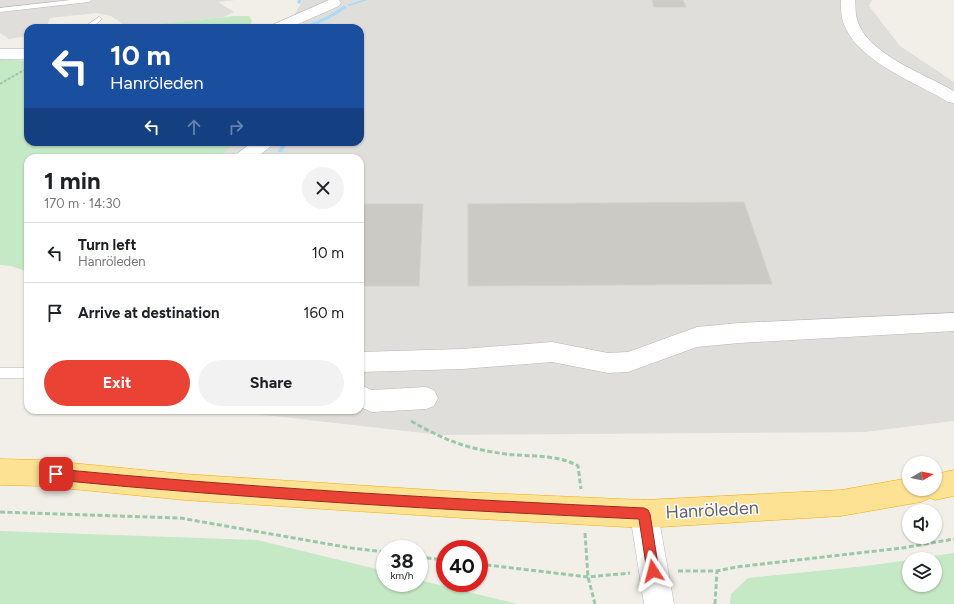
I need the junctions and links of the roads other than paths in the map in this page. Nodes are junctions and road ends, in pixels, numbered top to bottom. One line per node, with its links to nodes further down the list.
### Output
1 (89, 0): 4 (lane)
2 (848, 0): 10 (street)
3 (337, 2): 7 (street)
4 (0, 10)
5 (99, 19): 6 (lane)
6 (92, 24)
7 (286, 24)
8 (0, 54): 9 (street)
9 (24, 54)
10 (954, 98)
11 (260, 146): 12 (street)
12 (249, 154)
13 (954, 322): 14 (street)
14 (364, 362)
15 (0, 373): 16 (lane)
16 (24, 373)
17 (370, 398): 18 (street)
18 (426, 398)
19 (0, 472): 23 (highway, Hanröleden)
20 (954, 483): 21 (highway)
21 (942, 485)
22 (902, 492): 23 (highway, Hanröleden)
23 (644, 514): 24 (street)
24 (659, 604)

